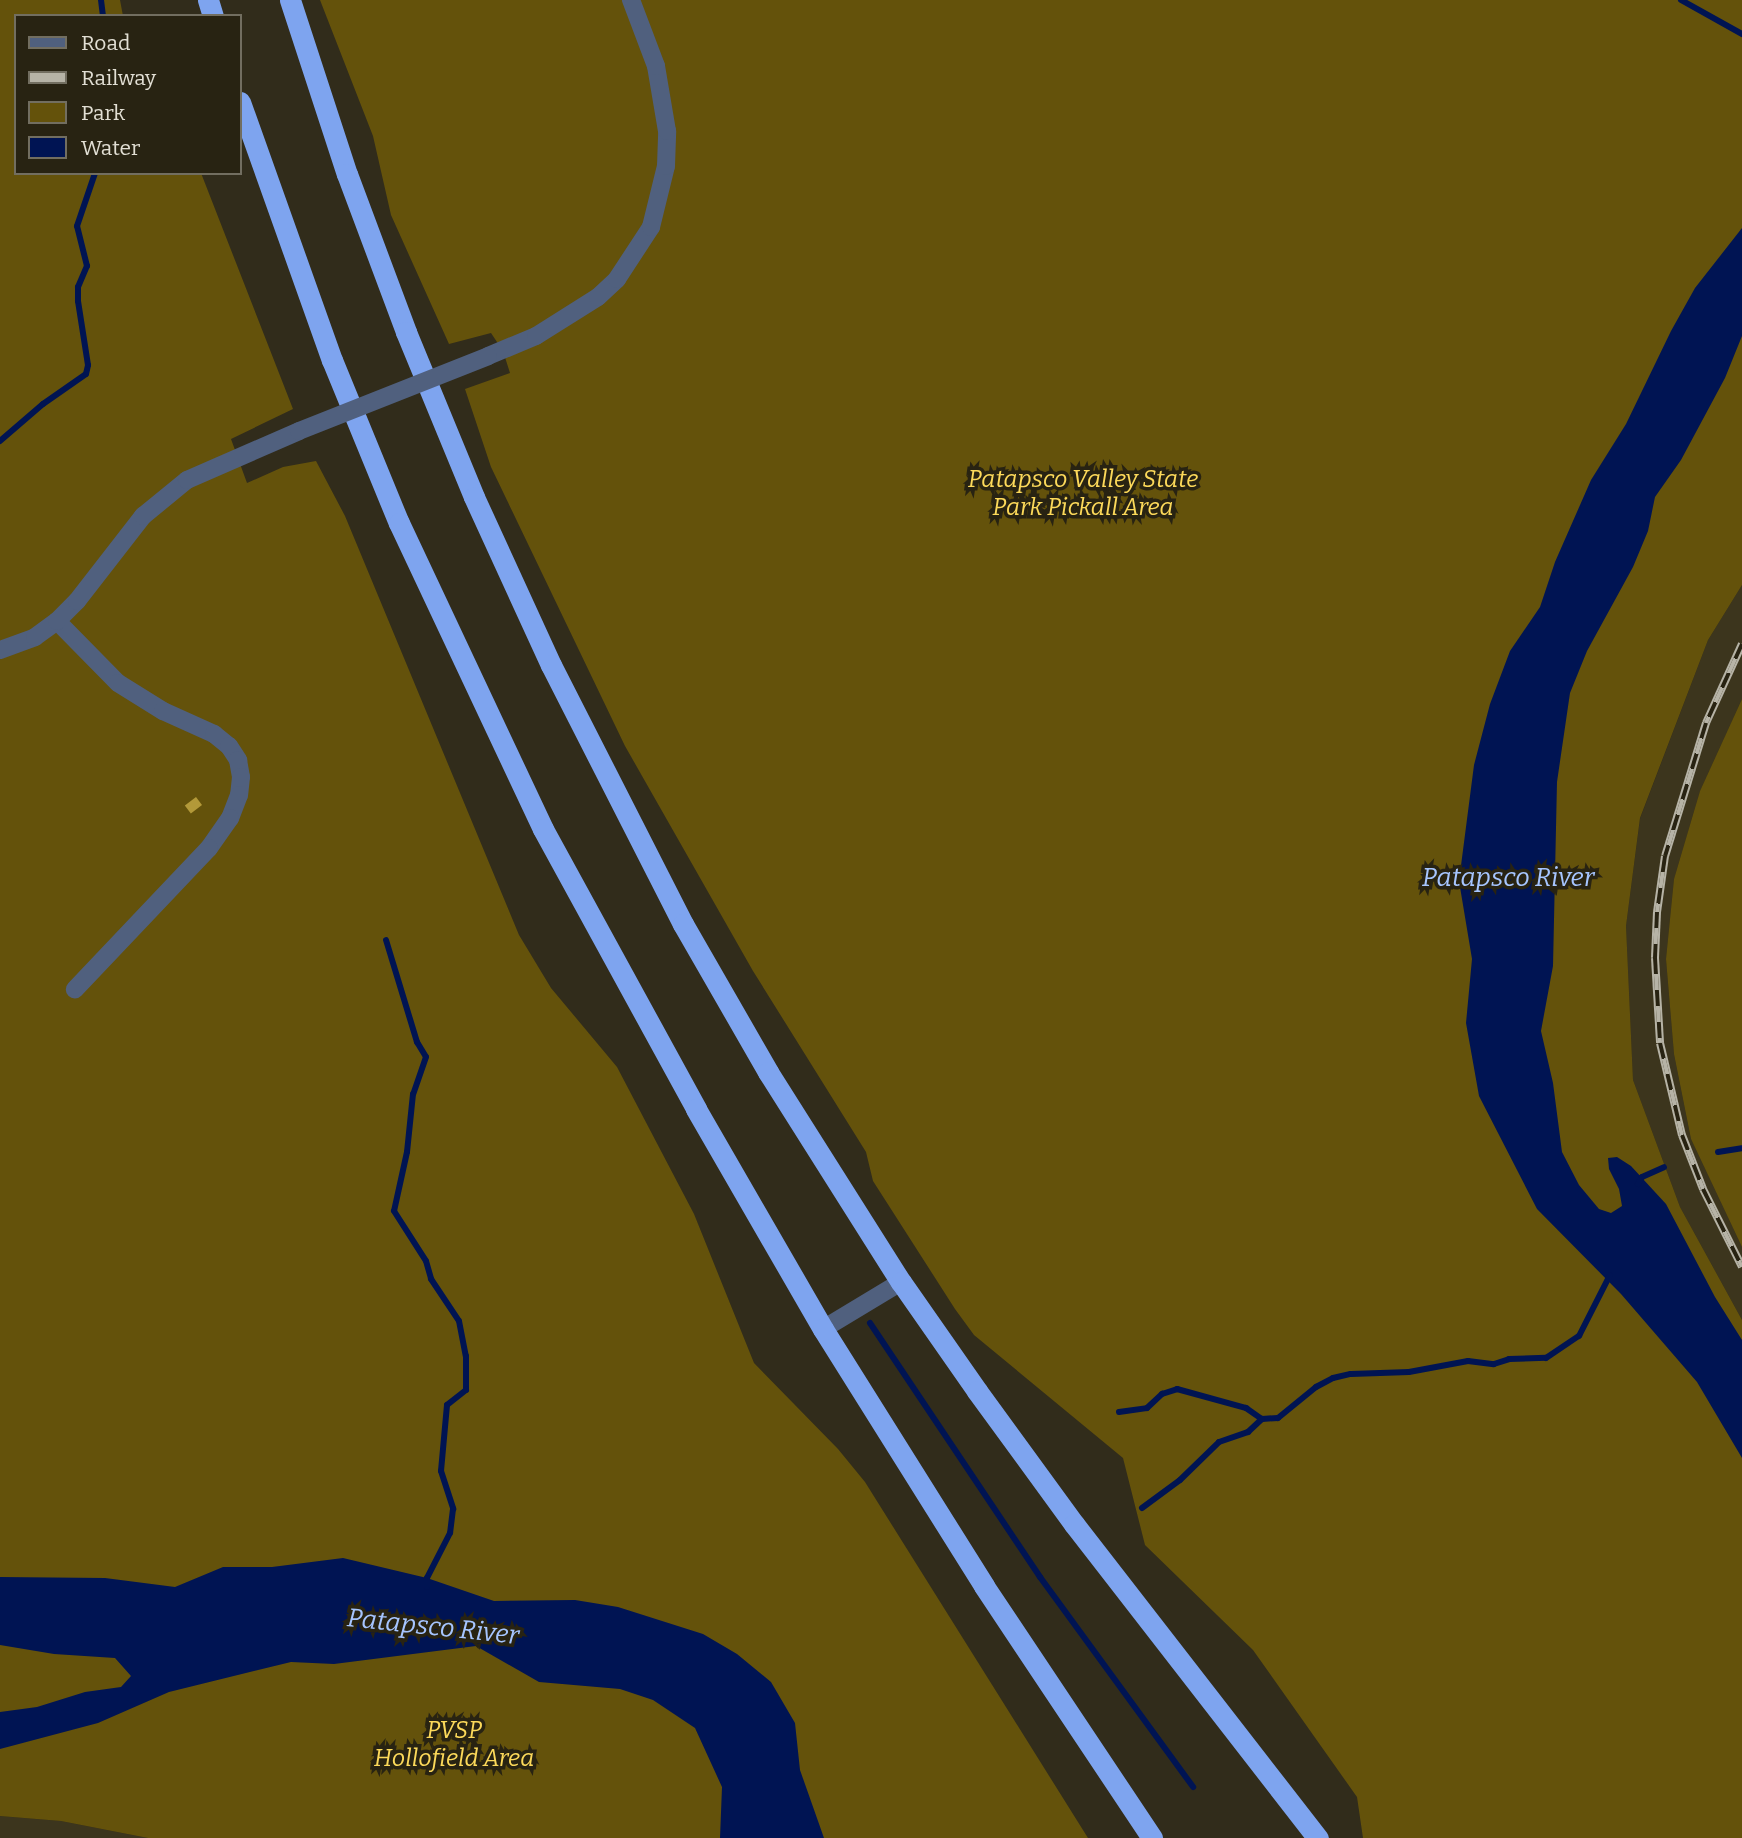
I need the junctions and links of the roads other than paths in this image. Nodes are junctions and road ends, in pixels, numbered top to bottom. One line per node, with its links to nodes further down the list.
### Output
1 (290, 0): 7 (highway)
2 (631, 0): 4 (lane, bridge)
3 (242, 108): 8 (highway)
4 (57, 621): 5 (lane); 6 (lane)
5 (0, 650)
6 (75, 989)
7 (901, 1282): 8 (lane); 10 (highway)
8 (823, 1329): 9 (highway)
9 (1152, 1838)
10 (1318, 1838)

